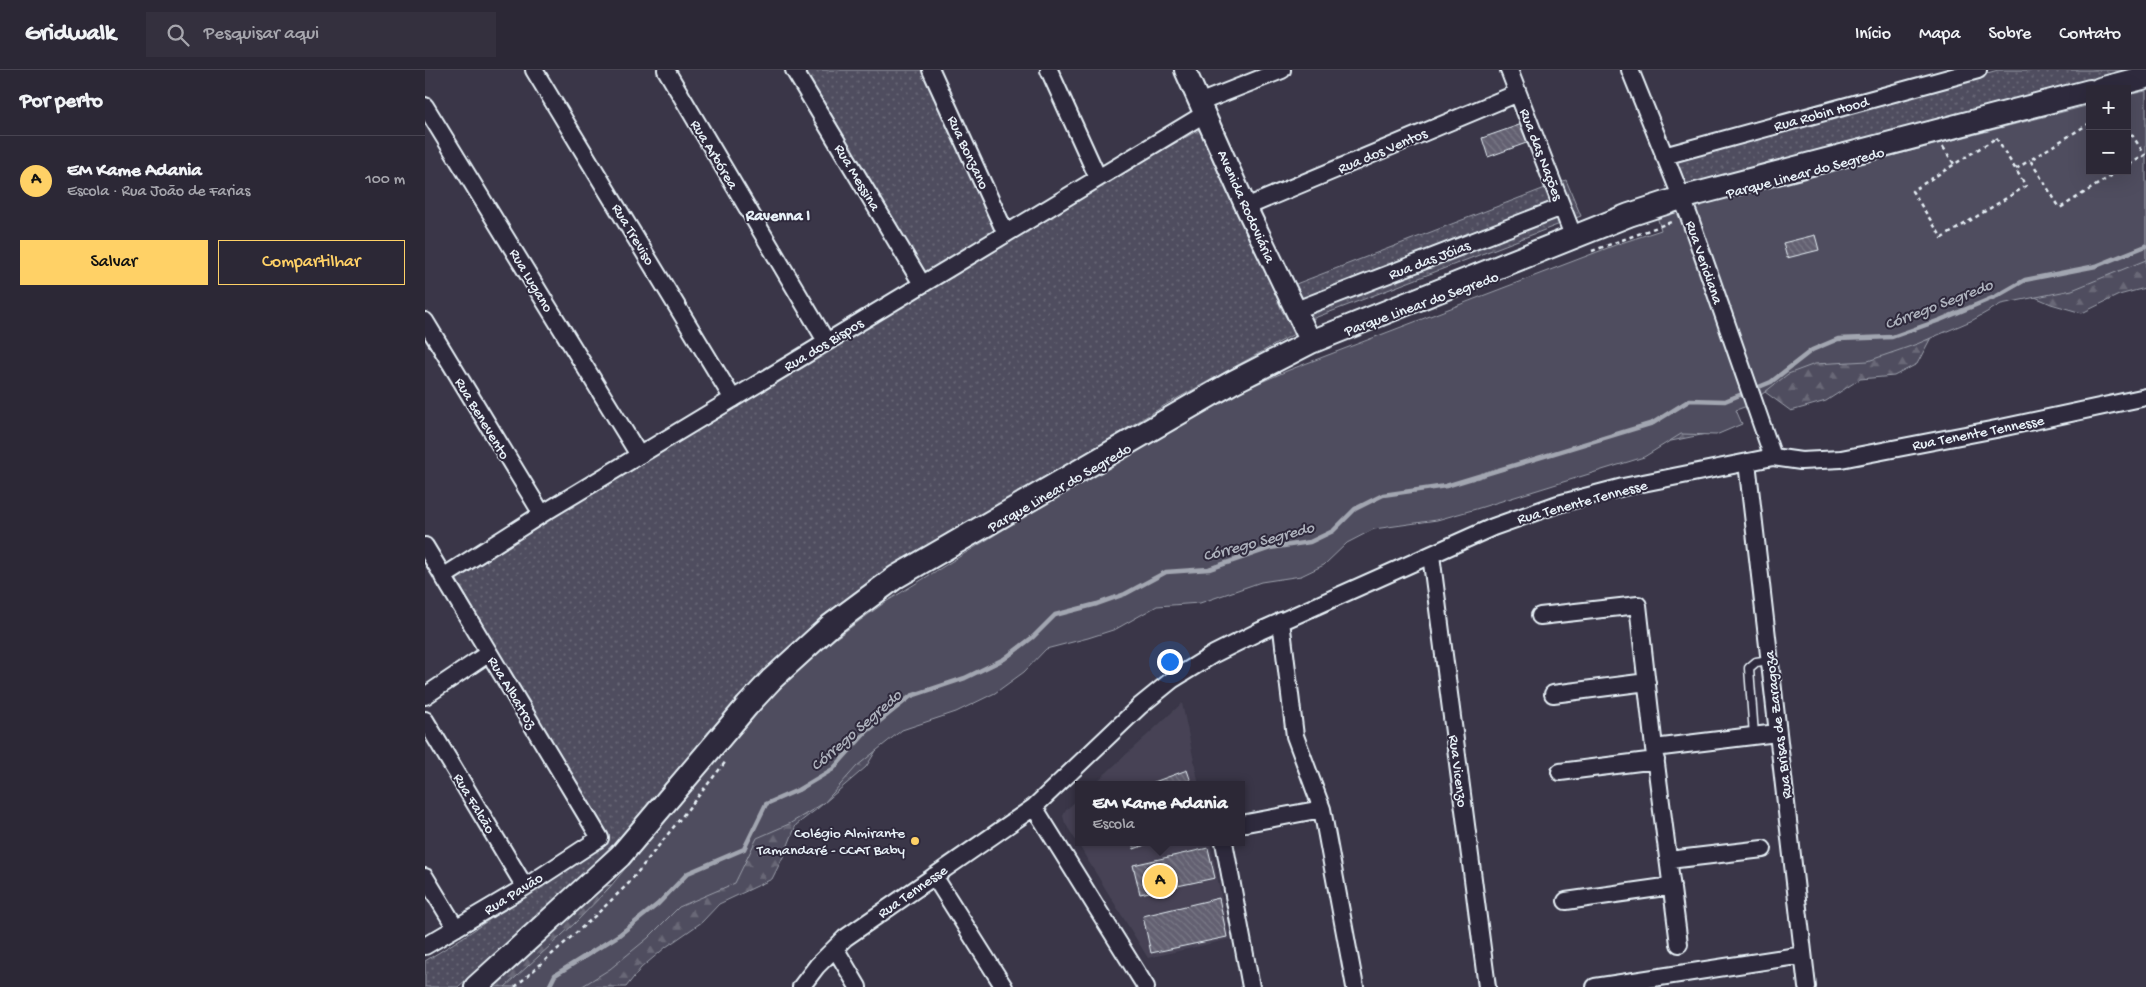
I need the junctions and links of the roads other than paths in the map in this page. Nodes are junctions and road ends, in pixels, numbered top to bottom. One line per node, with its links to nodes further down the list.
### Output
1 (534, 70): 30 (street, Rua Treviso)
2 (666, 70): 27 (street, Rua Arbórea)
3 (794, 70): 24 (street, Rua Messina)
4 (931, 70): 22 (street, Rua Bonzano)
5 (1049, 70): 18 (street)
6 (1185, 70): 16 (street, Avenida Rodoviária)
7 (1282, 70): 16 (street, Rua dos Bispos)
8 (1509, 70): 13 (street, Rua das Nações)
9 (1630, 70): 17 (street, Rua Veridiana)
10 (1978, 70): 17 (street, Rua Robin Hood)
11 (2146, 77): 12 (main road)
12 (2115, 85)
13 (1518, 92): 19 (street, Rua dos Ventos); 20 (street, Rua das Nações)
14 (2086, 92): 21 (main road)
15 (425, 106): 31 (street, Rua Lugano)
16 (1203, 108): 18 (street, Rua dos Bispos); 19 (street, Avenida Rodoviária)
17 (1664, 156): 21 (street, Rua Veridiana)
18 (1098, 178): 22 (street, Rua dos Bispos)
19 (1246, 207): 25 (street, Avenida Rodoviária)
20 (1562, 207): 23 (street, Rua das Nações); 25 (street, Rua das Jóias)
21 (1685, 207): 23 (main road); 32 (street, Rua Veridiana)
22 (1006, 234): 24 (street, Rua dos Bispos)
23 (1581, 245): 28 (main road)
24 (923, 284): 27 (street, Rua dos Bispos)
25 (1296, 310): 28 (street, Avenida Rodoviária)
26 (425, 321): 34 (street, Rua Benevento)
27 (826, 342): 30 (street, Rua dos Bispos)
28 (1311, 342): 67 (main road)
29 (2146, 397): 32 (street, Rua Tenente Tennesse)
30 (733, 399): 31 (street, Rua dos Bispos)
31 (639, 455): 34 (street, Rua dos Bispos)
32 (1773, 457): 33 (street, Rua Tenente Tennesse)
33 (1747, 462): 36 (street, Rua Tenente Tennesse); 41 (street, Rua Brisas de Zaragoza)
34 (542, 514): 37 (street, Rua dos Bispos)
35 (425, 546): 37 (street, Rua Albatroz)
36 (1431, 554): 39 (street, Rua Tenente Tennesse); 74 (street, Rua Vicenzo)
37 (443, 577): 40 (street, Rua Albatroz)
38 (1540, 616): 42 (street)
39 (1281, 621): 50 (street, Rua Tenente Tennesse); 51 (street)
40 (489, 654): 44 (street); 53 (street, Rua Albatroz)
41 (1769, 660): 46 (street, Rua Brisas de Zaragoza); 47 (lane)
42 (1647, 682): 43 (street); 48 (street)
43 (1553, 694)
44 (425, 696)
45 (425, 720): 60 (street, Rua Falcão)
46 (1777, 733): 47 (street); 66 (street, Rua Brisas de Zaragoza)
47 (1754, 736): 48 (street)
48 (1655, 754): 49 (street); 56 (street)
49 (1561, 772)
50 (1034, 807): 57 (street, Rua Tennesse); 71 (street)
51 (1322, 809): 52 (street); 73 (street)
52 (1245, 823)
53 (600, 838): 60 (street, Rua Pavão)
54 (1225, 846): 72 (street)
55 (1763, 849): 56 (street)
56 (1669, 860): 59 (street)
57 (934, 876): 65 (street, Rua Tennesse); 70 (street)
58 (425, 878): 62 (street)
59 (1672, 886): 61 (street); 63 (street)
60 (525, 887): 62 (street, Rua Pavão)
61 (1566, 901)
62 (456, 928): 64 (street, Rua Pavão)
63 (1679, 944)
64 (425, 946)
65 (835, 948): 68 (street, Rua Tennesse); 69 (street)
66 (1803, 955): 75 (street); 76 (street, Rua Brisas de Zaragoza)
67 (476, 987)
68 (801, 987)
69 (859, 987)
70 (1003, 987)
71 (1146, 987)
72 (1251, 987)
73 (1355, 987)
74 (1487, 987)
75 (1595, 987)
76 (1807, 987)

